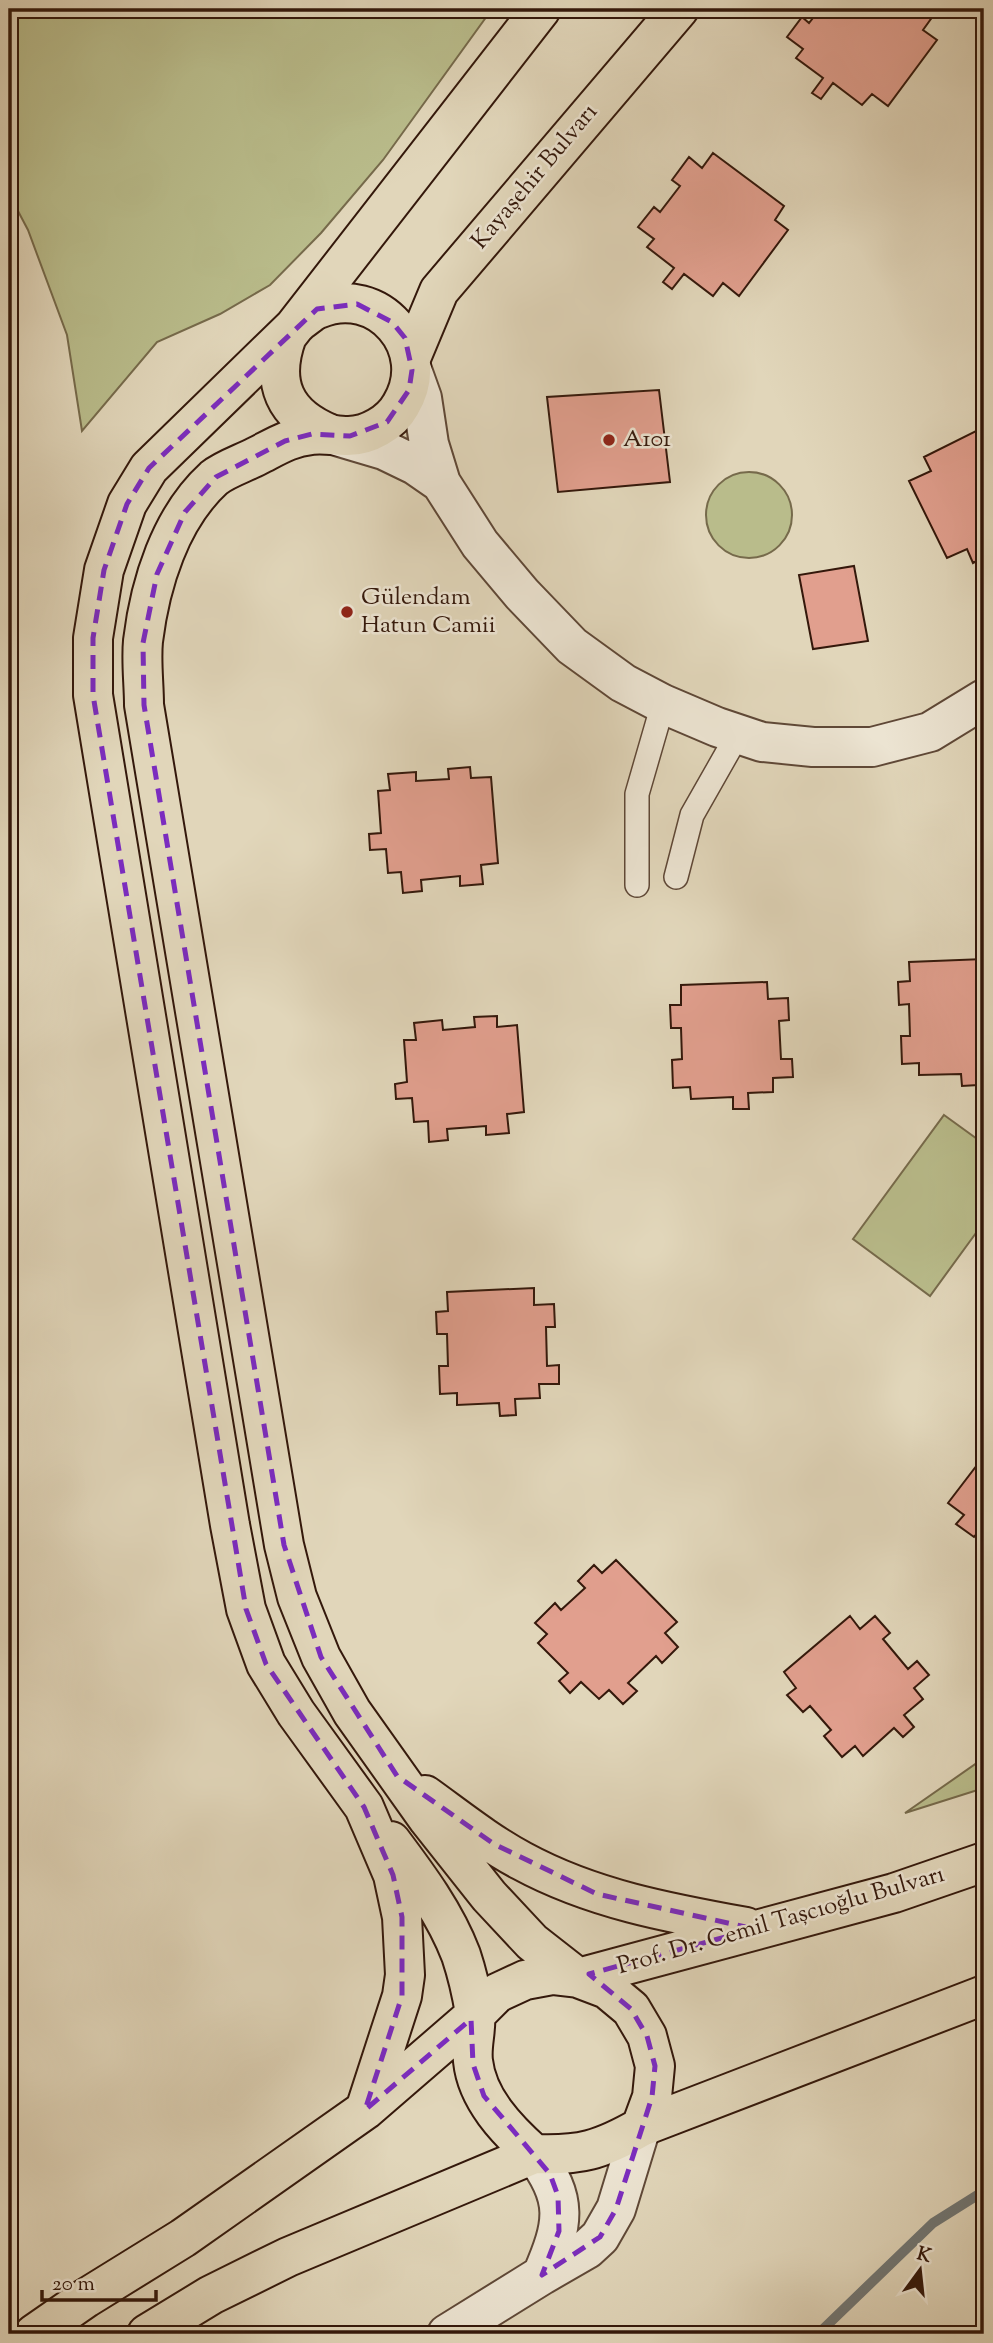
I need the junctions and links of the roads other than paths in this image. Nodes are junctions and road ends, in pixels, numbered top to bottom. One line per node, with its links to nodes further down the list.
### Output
1 (541, 9): 3 (main road)
2 (679, 9): 4 (main road, Kayaşehir Bulvarı)
3 (300, 321): 4 (main road); 5 (main road); 13 (main road)
4 (412, 364): 5 (main road); 6 (street)
5 (330, 434): 6 (street); 12 (main road)
6 (441, 483): 8 (street)
7 (984, 699): 9 (street)
8 (663, 704): 9 (street); 11 (lane)
9 (738, 734): 10 (lane)
10 (676, 877)
11 (637, 885)
12 (397, 1776): 15 (main road); 16 (main road)
13 (364, 1807): 18 (main road); 19 (main road)
14 (984, 1862): 15 (main road, Prof. Dr. Cemil Taşcıoğlu Bulvarı)
15 (755, 1929): 16 (main road, Prof. Dr. Cemil Taşcıoğlu Bulvarı)
16 (578, 1978): 18 (main road); 20 (main road)
17 (984, 1995): 20 (main road)
18 (475, 2015): 19 (main road); 21 (main road)
19 (365, 2110): 23 (main road)
20 (641, 2127): 21 (main road); 22 (street)
21 (534, 2154): 22 (street); 24 (main road)
22 (542, 2274): 25 (street)
23 (34, 2334)
24 (147, 2334)
25 (447, 2334)

